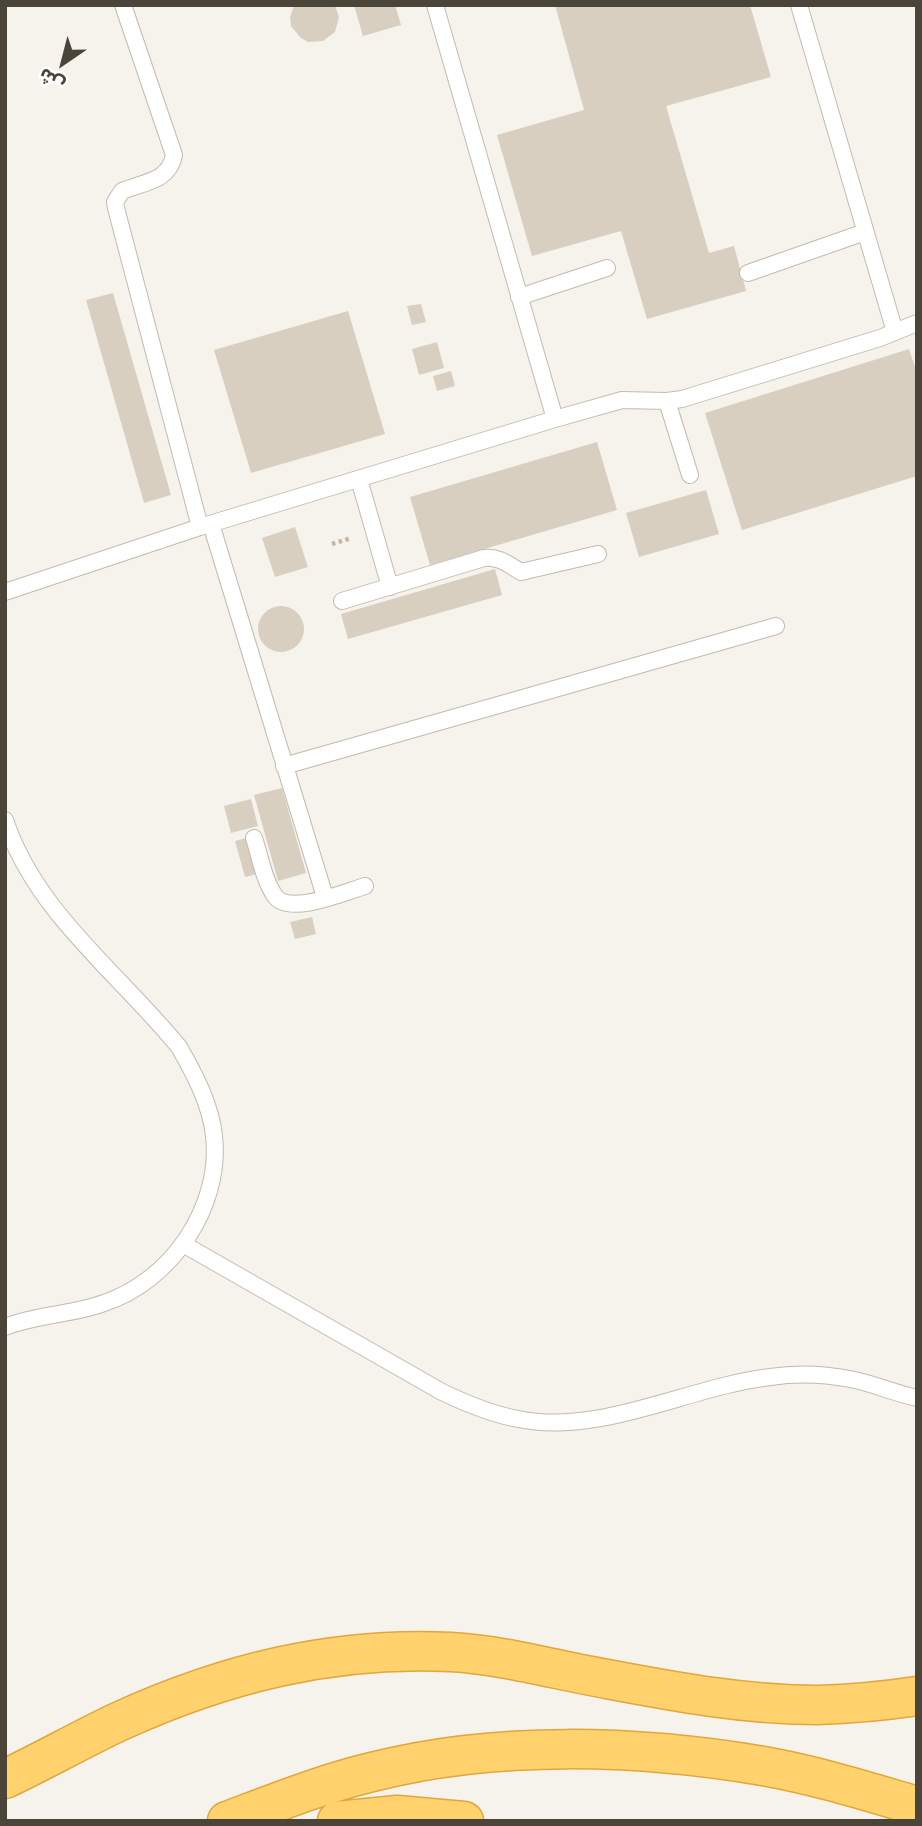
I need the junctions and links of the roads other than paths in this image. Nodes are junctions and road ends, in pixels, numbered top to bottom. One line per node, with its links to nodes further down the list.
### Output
1 (123, 5): 14 (lane)
2 (435, 5): 7 (lane)
3 (799, 5): 4 (lane)
4 (865, 232): 6 (lane); 9 (lane)
5 (607, 268): 7 (lane)
6 (748, 273)
7 (519, 297): 11 (lane)
8 (917, 323): 9 (lane)
9 (895, 332): 10 (lane)
10 (667, 401): 11 (lane); 12 (lane)
11 (555, 419): 13 (lane)
12 (690, 475)
13 (359, 479): 14 (lane); 16 (lane)
14 (206, 526): 17 (lane); 20 (lane)
15 (598, 554): 16 (lane)
16 (390, 587): 18 (lane)
17 (5, 592)
18 (342, 601)
19 (776, 626): 20 (lane)
20 (284, 765): 24 (lane)
21 (5, 820): 25 (lane)
22 (254, 838): 24 (lane)
23 (365, 886): 24 (lane)
24 (325, 897)
25 (183, 1244): 26 (lane); 27 (lane)
26 (5, 1327)
27 (917, 1398)
28 (917, 1696): 29 (highway)
29 (5, 1779)
30 (917, 1806): 31 (highway)
31 (227, 1821)
32 (337, 1821): 33 (highway)
33 (464, 1821)

